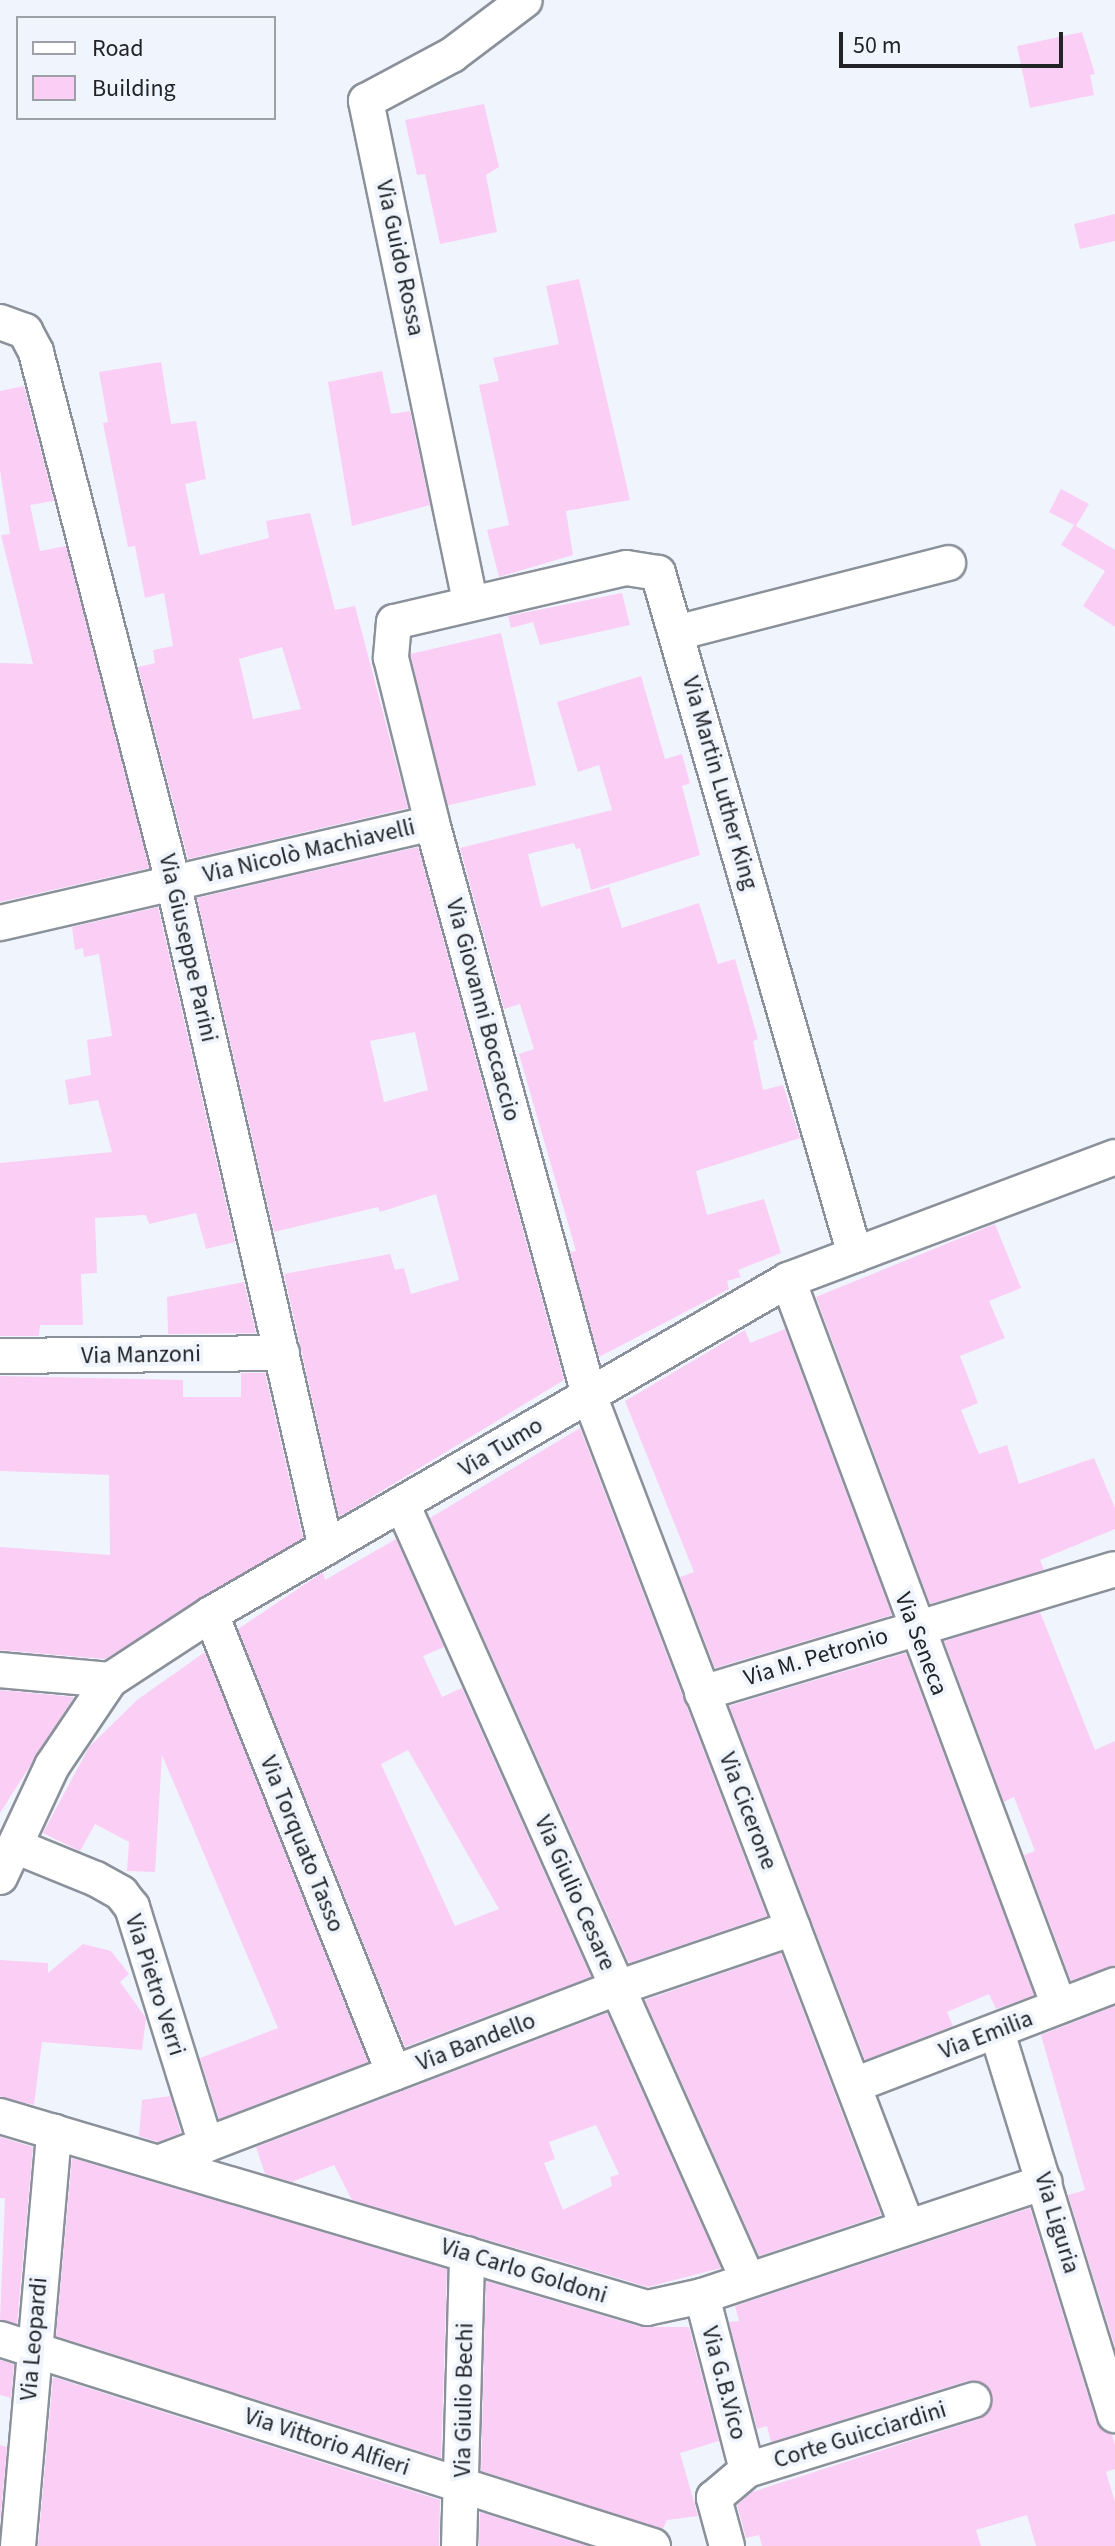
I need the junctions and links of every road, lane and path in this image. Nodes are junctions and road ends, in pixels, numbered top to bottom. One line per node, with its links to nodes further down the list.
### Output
1 (525, 0): 4 (street, Via Guido Rossa)
2 (0, 322): 8 (street, Via Giuseppe Parini)
3 (948, 563): 6 (street)
4 (470, 601): 5 (street, Via Martin Luther King); 6 (street, Via Martin Luther King)
5 (394, 622): 7 (street, Via Giovanni Boccaccio)
6 (676, 633): 11 (street, Via Martin Luther King)
7 (432, 823): 8 (street, Via Nicolò Machiavelli); 15 (street, Via Giovanni Boccaccio)
8 (173, 882): 9 (street, Via Nicolò Machiavelli); 13 (street, Via Giuseppe Parini)
9 (0, 923)
10 (1115, 1157): 11 (street, Via Tumo)
11 (855, 1255): 12 (street, Via Tumo)
12 (788, 1280): 15 (street, Via Tumo); 20 (street, Via Seneca)
13 (282, 1353): 14 (street, Via Manzoni); 17 (street, Via Giuseppe Parini)
14 (0, 1356)
15 (589, 1395): 16 (street, Via Tumo); 23 (street, Via Cicerone)
16 (403, 1506): 17 (street, Via Tumo); 28 (street, Via Giulio Cesare)
17 (326, 1548): 19 (street, Via Tumo)
18 (1115, 1569): 20 (street, Via M. Petronio)
19 (211, 1614): 22 (street, Via Tumo); 31 (street, Via Torquato Tasso)
20 (914, 1626): 23 (street, Via M. Petronio); 29 (street, Via Seneca)
21 (0, 1670): 22 (street)
22 (110, 1680): 24 (street, Via Tumo)
23 (702, 1693): 26 (street, Via Cicerone)
24 (15, 1846): 25 (street, Via Tumo); 35 (street, Via Pietro Verri)
25 (0, 1877)
26 (793, 1928): 28 (street, Via Bandello); 32 (street, Via Cicerone)
27 (1115, 1985): 29 (street, Via Emilia)
28 (617, 1988): 31 (street, Via Bandello); 40 (street, Via Giulio Cesare)
29 (1059, 2006): 30 (street, Via Emilia)
30 (997, 2032): 32 (street, Via Emilia); 37 (street, Via Liguria)
31 (394, 2073): 35 (street, Via Bandello)
32 (857, 2084): 38 (street, Via Cicerone)
33 (0, 2116): 34 (street, Via Carlo Goldoni)
34 (54, 2132): 36 (street, Via Carlo Goldoni); 43 (street, Via Leopardi)
35 (206, 2145): 36 (street, Via Bandello)
36 (161, 2162): 39 (street, Via Carlo Goldoni)
37 (1045, 2182): 38 (street, Via Carlo Goldoni); 45 (street, Via Liguria)
38 (907, 2226): 40 (street, Via Carlo Goldoni)
39 (467, 2254): 41 (street, Via Carlo Goldoni); 47 (street, Via Giulio Bechi)
40 (748, 2280): 41 (street, Via Carlo Goldoni)
41 (702, 2296): 46 (street, Via G.B.Vico)
42 (0, 2339): 43 (street, Via Vittorio Alfieri)
43 (32, 2349): 47 (street, Via Vittorio Alfieri); 48 (street, Via Leopardi)
44 (973, 2400): 46 (street, Corte Guicciardini)
45 (1115, 2415)
46 (747, 2470): 51 (street)
47 (463, 2486): 49 (street, Via Giulio Bechi); 50 (street, Via Vittorio Alfieri)
48 (18, 2546)
49 (459, 2546)
50 (653, 2546)
51 (727, 2546)

